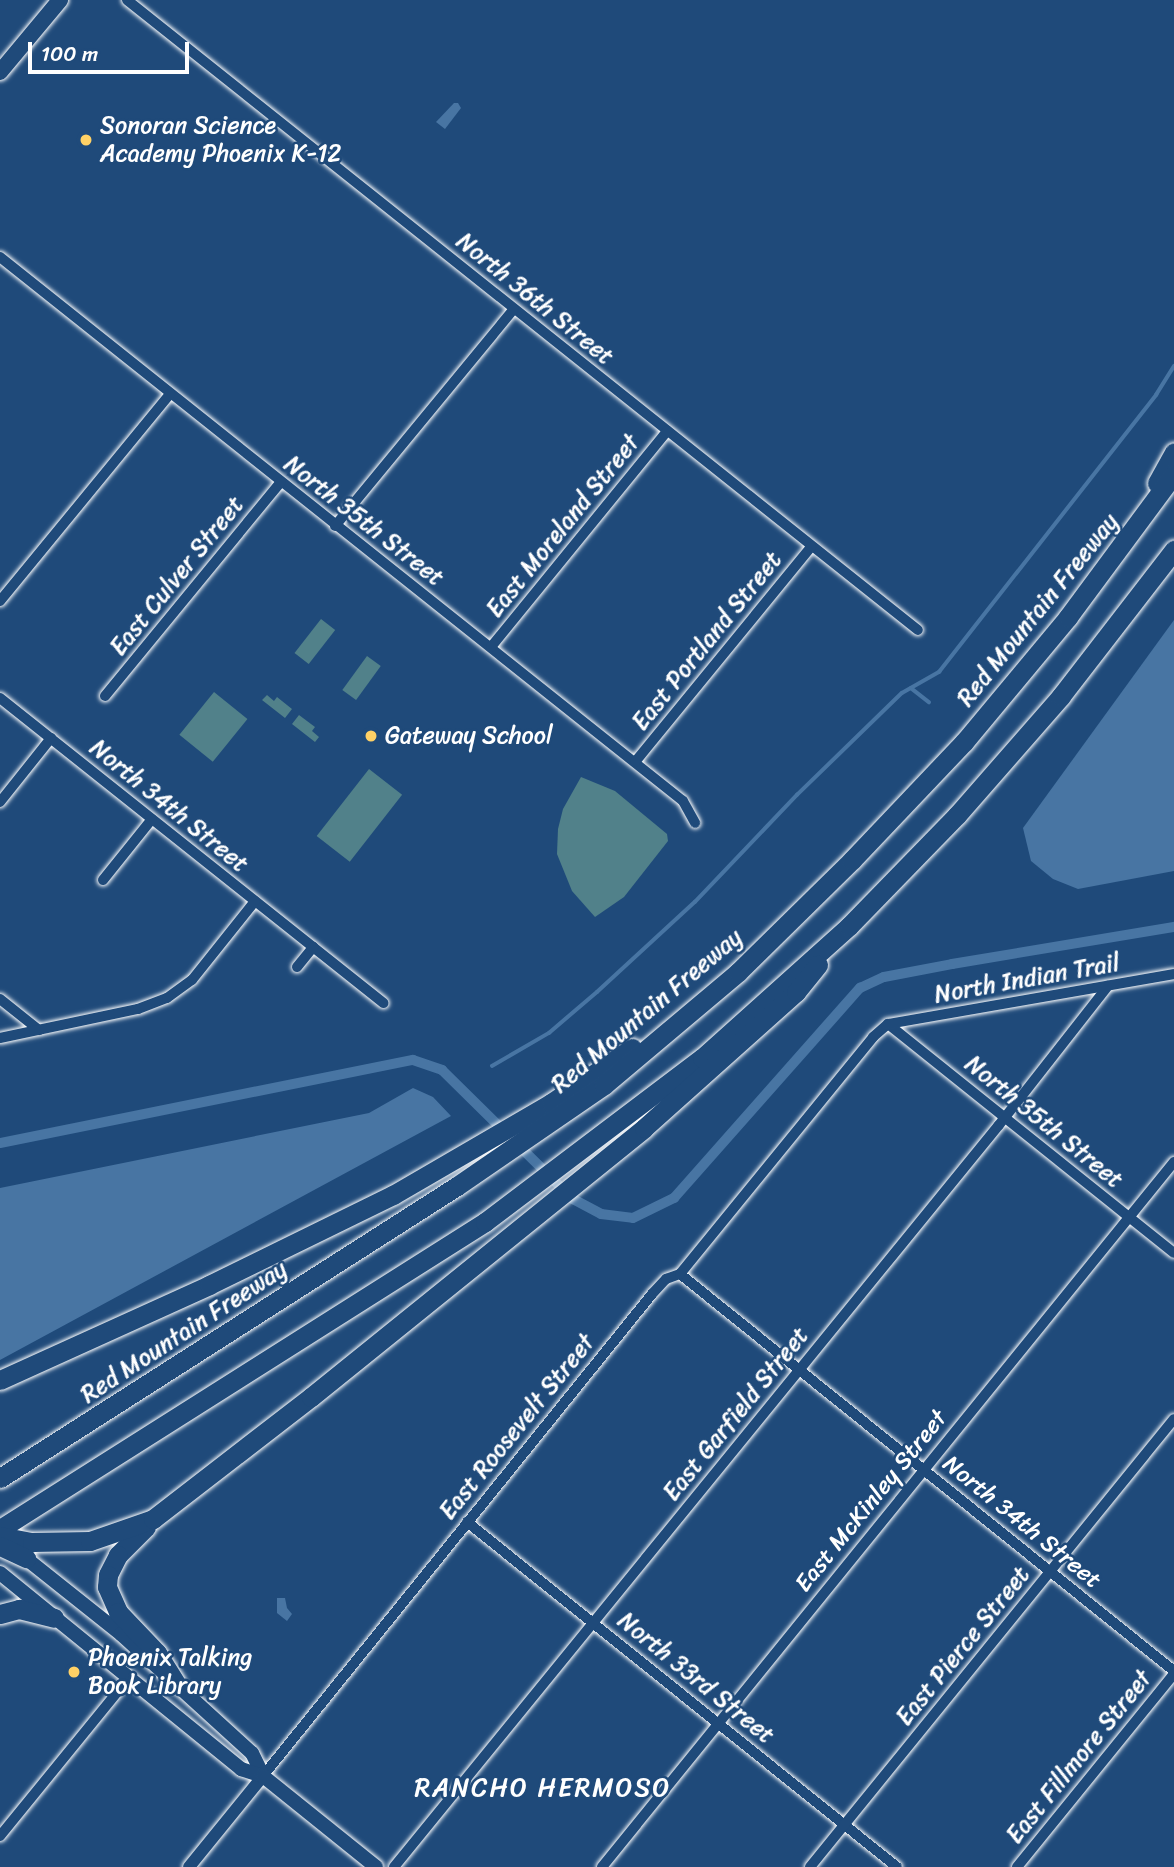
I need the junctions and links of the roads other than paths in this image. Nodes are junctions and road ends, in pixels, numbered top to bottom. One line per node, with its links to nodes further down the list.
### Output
1 (60, 0): 3 (main road)
2 (127, 0): 5 (street, North 36th Street)
3 (0, 72)
4 (0, 257): 6 (street, North 35th Street)
5 (513, 309): 7 (street, North 36th Street); 11 (street)
6 (170, 394): 10 (street, North 35th Street); 15 (street)
7 (667, 431): 12 (street, North 36th Street); 17 (street, East Moreland Street)
8 (1174, 452): 14 (highway)
9 (1174, 474): 14 (highway, Red Mountain Freeway)
10 (281, 482): 11 (street, North 35th Street); 18 (street, East Culver Street)
11 (335, 526): 17 (street, North 35th Street)
12 (811, 547): 16 (street, North 36th Street); 21 (street, East Portland Street)
13 (1174, 550): 38 (highway)
14 (1117, 554): 36 (highway, Red Mountain Freeway)
15 (0, 601)
16 (918, 630)
17 (491, 647): 21 (street, North 35th Street)
18 (105, 696)
19 (0, 698): 20 (street, North 34th Street)
20 (51, 738): 22 (street); 23 (street, North 34th Street)
21 (635, 762): 24 (street, North 35th Street)
22 (0, 802)
23 (152, 819): 25 (street); 26 (street, North 34th Street)
24 (695, 823)
25 (103, 880)
26 (255, 901): 27 (street, North 34th Street); 34 (street)
27 (313, 947): 28 (street); 32 (street, North 34th Street)
28 (297, 967)
29 (1174, 974): 30 (street, North Indian Trail)
30 (1108, 986): 33 (street, North Indian Trail); 37 (street, East Garfield Street)
31 (0, 999): 34 (street)
32 (383, 1003)
33 (888, 1024): 37 (street, North 35th Street); 42 (street, East Roosevelt Street)
34 (39, 1030): 35 (street)
35 (0, 1038)
36 (556, 1109): 43 (highway); 49 (highway, Red Mountain Freeway)
37 (1004, 1118): 40 (street, North 35th Street); 44 (street, East Garfield Street)
38 (599, 1151): 50 (highway); 52 (highway)
39 (1174, 1161): 40 (street, East McKinley Street)
40 (1129, 1217): 41 (street, North 35th Street); 48 (street, East McKinley Street)
41 (1174, 1253)
42 (680, 1274): 44 (street, North 34th Street); 51 (street, East Roosevelt Street)
43 (33, 1367): 45 (highway); 46 (highway)
44 (800, 1370): 48 (street, North 34th Street); 60 (street, East Garfield Street)
45 (0, 1380)
46 (0, 1391)
47 (1174, 1419): 56 (street, East Pierce Street)
48 (923, 1469): 56 (street, North 34th Street); 64 (street, East McKinley Street)
49 (0, 1478)
50 (153, 1519): 53 (highway); 63 (highway)
51 (467, 1522): 60 (street, North 33rd Street); 65 (street, East Roosevelt Street)
52 (0, 1529)
53 (0, 1537): 55 (main road)
54 (0, 1546): 55 (highway)
55 (26, 1558): 63 (main road)
56 (1051, 1572): 61 (street, North 34th Street); 66 (street, East Pierce Street)
57 (0, 1573): 59 (main road)
58 (0, 1615): 59 (highway)
59 (54, 1618): 62 (main road)
60 (593, 1622): 64 (street, North 33rd Street); 70 (street, East Garfield Street)
61 (1174, 1672): 74 (street, East Fillmore Street)
62 (129, 1678): 65 (main road); 67 (street)
63 (176, 1684): 65 (main road)
64 (718, 1723): 66 (street, North 33rd Street); 71 (street, East McKinley Street)
65 (263, 1776): 68 (street, East Roosevelt Street); 69 (main road)
66 (845, 1824): 72 (street, East Pierce Street); 73 (street, North 33rd Street)
67 (0, 1836)
68 (189, 1867)
69 (376, 1867)
70 (394, 1867)
71 (601, 1867)
72 (810, 1867)
73 (897, 1867)
74 (1017, 1867)

